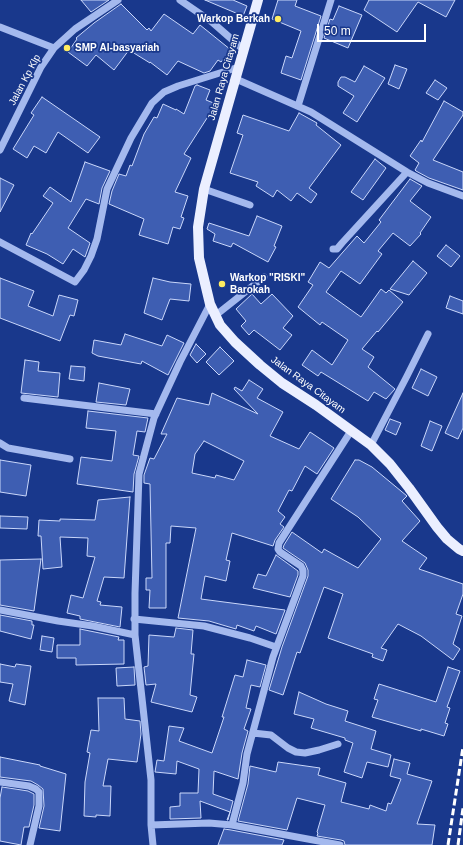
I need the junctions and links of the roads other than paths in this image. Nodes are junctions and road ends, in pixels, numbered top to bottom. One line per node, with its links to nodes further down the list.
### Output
1 (118, 0): 6 (street, Jalan Kp Klp)
2 (180, 0): 7 (street)
3 (258, 0): 7 (main road, Jalan Raya Citayam)
4 (331, 0): 10 (street)
5 (0, 27): 6 (street)
6 (54, 48): 11 (street, Jalan Kp Klp)
7 (244, 50): 8 (main road, Jalan Raya Citayam)
8 (239, 67): 9 (main road, Jalan Raya Citayam); 16 (street)
9 (236, 79): 10 (street); 13 (main road, Jalan Raya Citayam)
10 (298, 106): 12 (street)
11 (0, 150)
12 (407, 172): 14 (street); 17 (street)
13 (204, 189): 15 (street); 19 (main road, Jalan Raya Citayam)
14 (463, 196)
15 (250, 205)
16 (0, 242)
17 (333, 249)
18 (264, 277): 20 (street)
19 (210, 304): 20 (main road, Jalan Raya Citayam); 23 (street)
20 (216, 315): 24 (main road, Jalan Raya Citayam)
21 (428, 334): 26 (street)
22 (24, 398): 23 (street)
23 (156, 414): 30 (street)
24 (351, 431): 26 (main road, Jalan Raya Citayam); 32 (street)
25 (0, 443): 27 (street)
26 (371, 445): 28 (main road, Jalan Raya Citayam)
27 (70, 459)
28 (463, 551)
29 (0, 610): 31 (street)
30 (134, 618): 31 (street); 32 (street)
31 (135, 635): 37 (street)
32 (276, 647): 33 (street)
33 (252, 733): 34 (street); 36 (street)
34 (338, 744)
35 (0, 782): 38 (street)
36 (232, 824): 37 (street); 40 (street)
37 (151, 825): 39 (street)
38 (30, 845)
39 (153, 845)
40 (340, 845)

